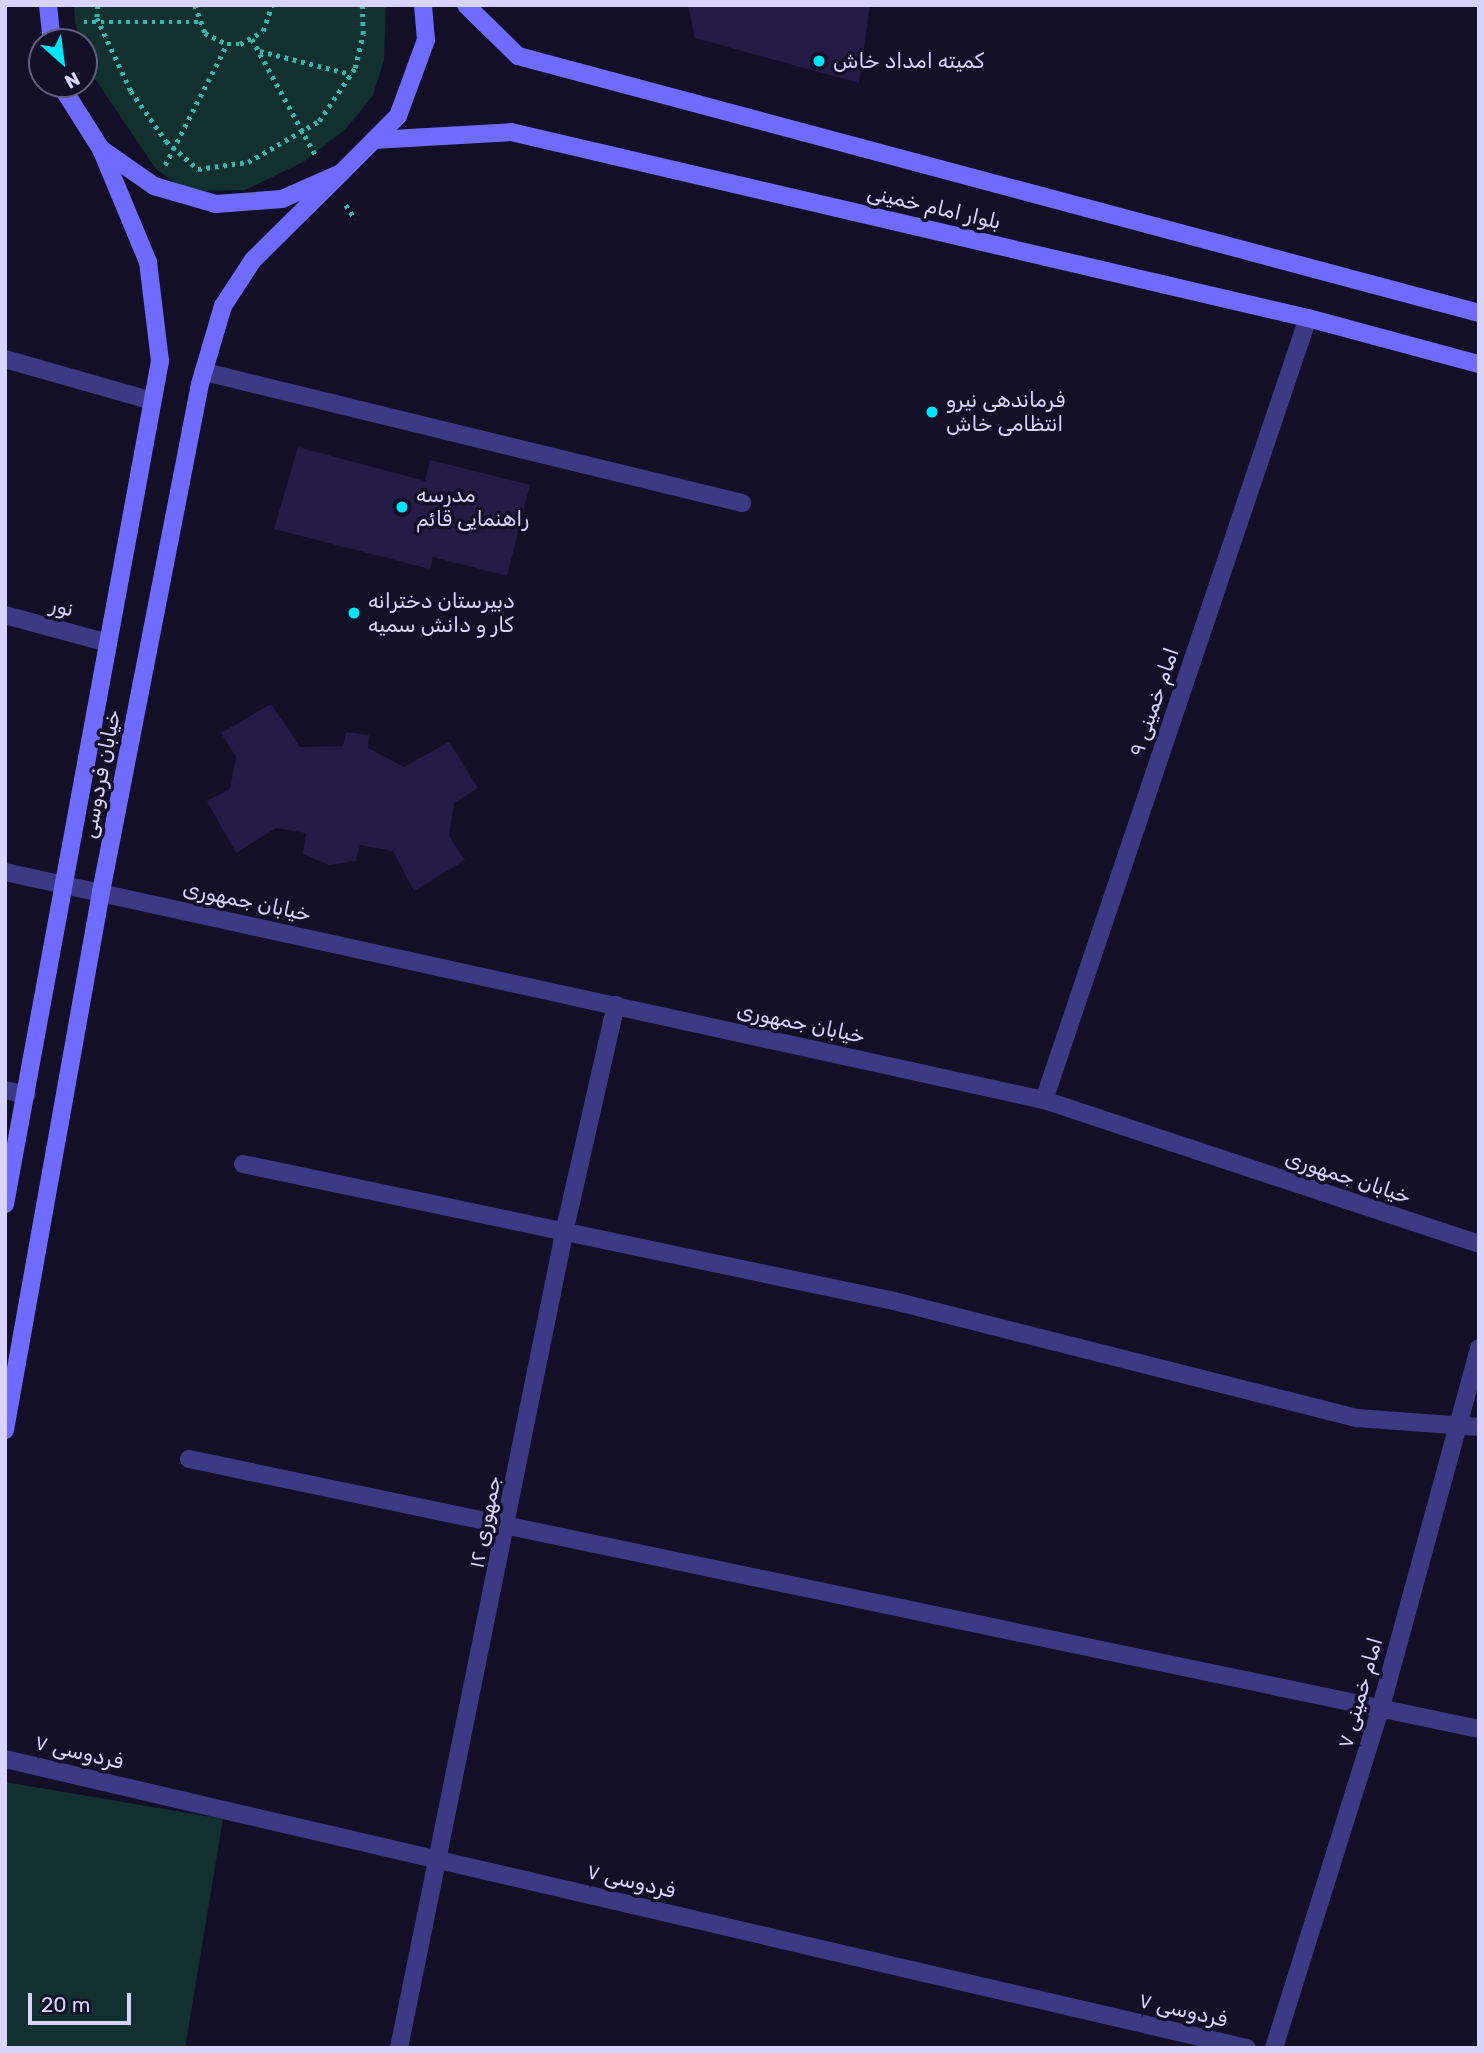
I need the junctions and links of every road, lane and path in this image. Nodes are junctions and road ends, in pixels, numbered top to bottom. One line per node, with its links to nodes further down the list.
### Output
1 (48, 5): 11 (main road)
2 (98, 5): 8 (path)
3 (195, 5): 10 (path)
4 (272, 5): 12 (path)
5 (362, 5): 15 (path)
6 (423, 5): 18 (main road, خیابان فردوسی)
7 (466, 5): 26 (main road, بلوار امام خمینی)
8 (99, 21): 9 (path); 10 (path); 20 (path)
9 (83, 22)
10 (198, 22): 13 (path)
11 (50, 28)
12 (253, 39): 13 (path); 14 (path)
13 (228, 44): 20 (path)
14 (259, 51): 15 (path); 17 (path)
15 (351, 74): 17 (path)
16 (69, 98): 19 (main road)
17 (303, 132): 20 (path); 21 (path)
18 (374, 140): 23 (main road, خیابان فردوسی); 27 (main road, بلوار امام خمینی)
19 (101, 149): 23 (main road); 31 (main road, خیابان فردوسی)
20 (173, 149): 22 (path)
21 (320, 163)
22 (163, 169)
23 (341, 173): 30 (main road, خیابان فردوسی)
24 (341, 197): 25 (path)
25 (355, 219)
26 (1479, 313)
27 (1308, 318): 29 (main road, بلوار امام خمینی); 41 (street, امام خمینی ۹)
28 (5, 359): 31 (street)
29 (1479, 364)
30 (205, 372): 32 (street); 37 (main road, خیابان فردوسی)
31 (152, 401): 34 (main road, خیابان فردوسی)
32 (742, 503)
33 (5, 615): 34 (street, نور)
34 (108, 643): 36 (main road, خیابان فردوسی)
35 (5, 872): 36 (street)
36 (63, 885): 37 (street, خیابان جمهوری); 40 (main road, خیابان فردوسی)
37 (101, 892): 38 (street, خیابان جمهوری); 49 (main road, خیابان فردوسی)
38 (616, 1005): 41 (street, خیابان جمهوری); 44 (street, جمهوری ۱۲)
39 (5, 1090): 40 (street)
40 (26, 1095): 43 (main road, خیابان فردوسی)
41 (1044, 1100): 45 (street, خیابان جمهوری)
42 (243, 1164): 44 (street)
43 (5, 1204)
44 (564, 1233): 47 (street); 51 (street, جمهوری ۱۲)
45 (1479, 1244)
46 (1479, 1348): 47 (street, امام خمینی ۷)
47 (1458, 1425): 48 (street); 52 (street, امام خمینی ۷)
48 (1479, 1427)
49 (5, 1430)
50 (188, 1459): 51 (street)
51 (507, 1526): 52 (street); 55 (street, جمهوری ۱۲)
52 (1381, 1707): 53 (street); 58 (street, امام خمینی ۷)
53 (1479, 1728)
54 (5, 1759): 55 (street, فردوسی ۷)
55 (439, 1859): 56 (street, جمهوری ۱۲); 57 (street, فردوسی ۷)
56 (399, 2048)
57 (1247, 2048)
58 (1274, 2048)

